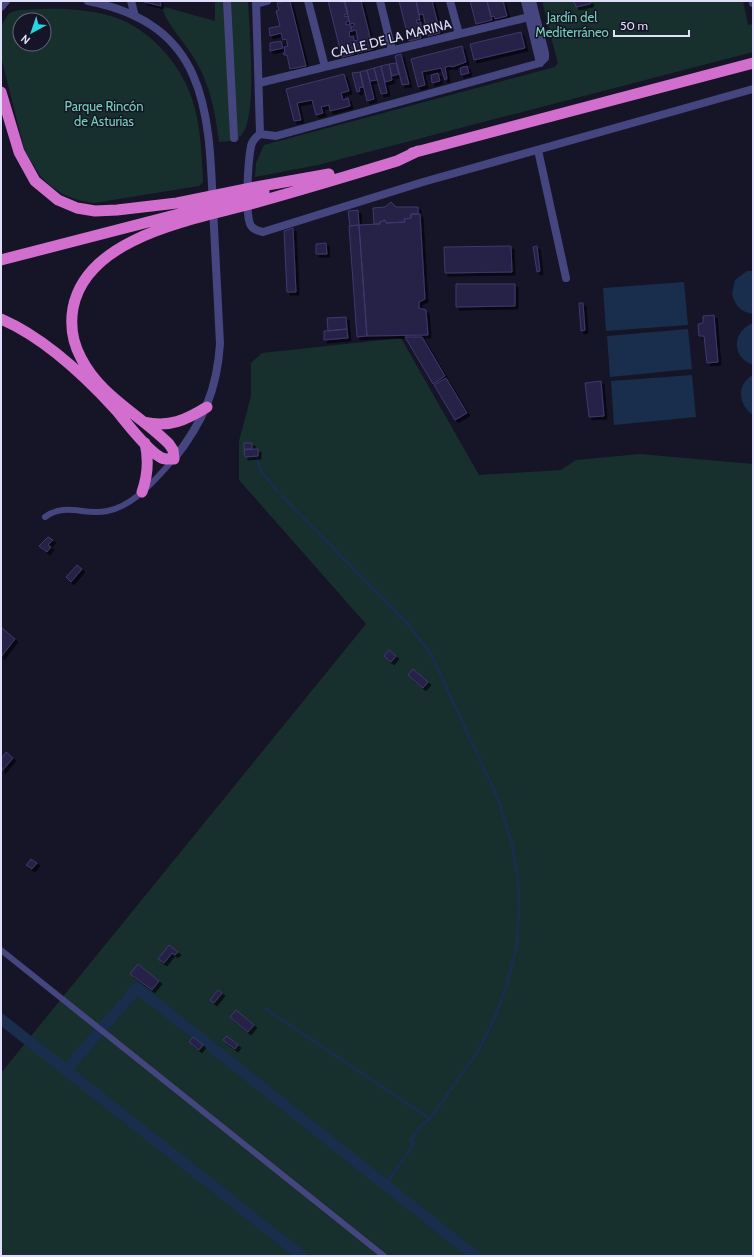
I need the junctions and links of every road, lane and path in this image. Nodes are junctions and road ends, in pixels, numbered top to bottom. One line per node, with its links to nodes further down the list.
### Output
1 (6, 1): 12 (street)
2 (88, 1): 13 (street)
3 (131, 1): 13 (street)
4 (227, 1): 24 (street)
5 (267, 1): 11 (street)
6 (308, 1): 19 (street)
7 (380, 1): 16 (street)
8 (450, 1): 15 (street)
9 (525, 1): 14 (street)
10 (532, 1): 17 (street)
11 (256, 2): 20 (street)
12 (1, 7)
13 (135, 16): 32 (street)
14 (529, 17): 15 (street, CALLE DE LA MARINA); 17 (street)
15 (459, 34): 16 (street, CALLE DE LA MARINA)
16 (392, 50): 19 (street, CALLE DE LA MARINA)
17 (540, 63): 23 (street)
18 (753, 63): 26 (highway)
19 (324, 67): 20 (street, CALLE DE LA MARINA)
20 (259, 83): 23 (street)
21 (753, 89): 25 (street)
22 (1, 92): 28 (highway)
23 (260, 134): 25 (street)
24 (234, 138)
25 (538, 150): 30 (street)
26 (418, 151): 27 (highway); 27 (highway)
27 (256, 194): 28 (highway); 28 (highway)
28 (197, 209): 29 (highway); 33 (highway)
29 (1, 260)
30 (566, 278)
31 (1, 319): 34 (highway)
32 (207, 407): 33 (highway); 35 (street)
33 (143, 422): 35 (highway)
34 (144, 442): 35 (highway); 36 (highway)
35 (174, 459): 36 (lane)
36 (142, 492): 37 (lane)
37 (45, 517)
38 (1, 950): 39 (lane)
39 (384, 1256)

